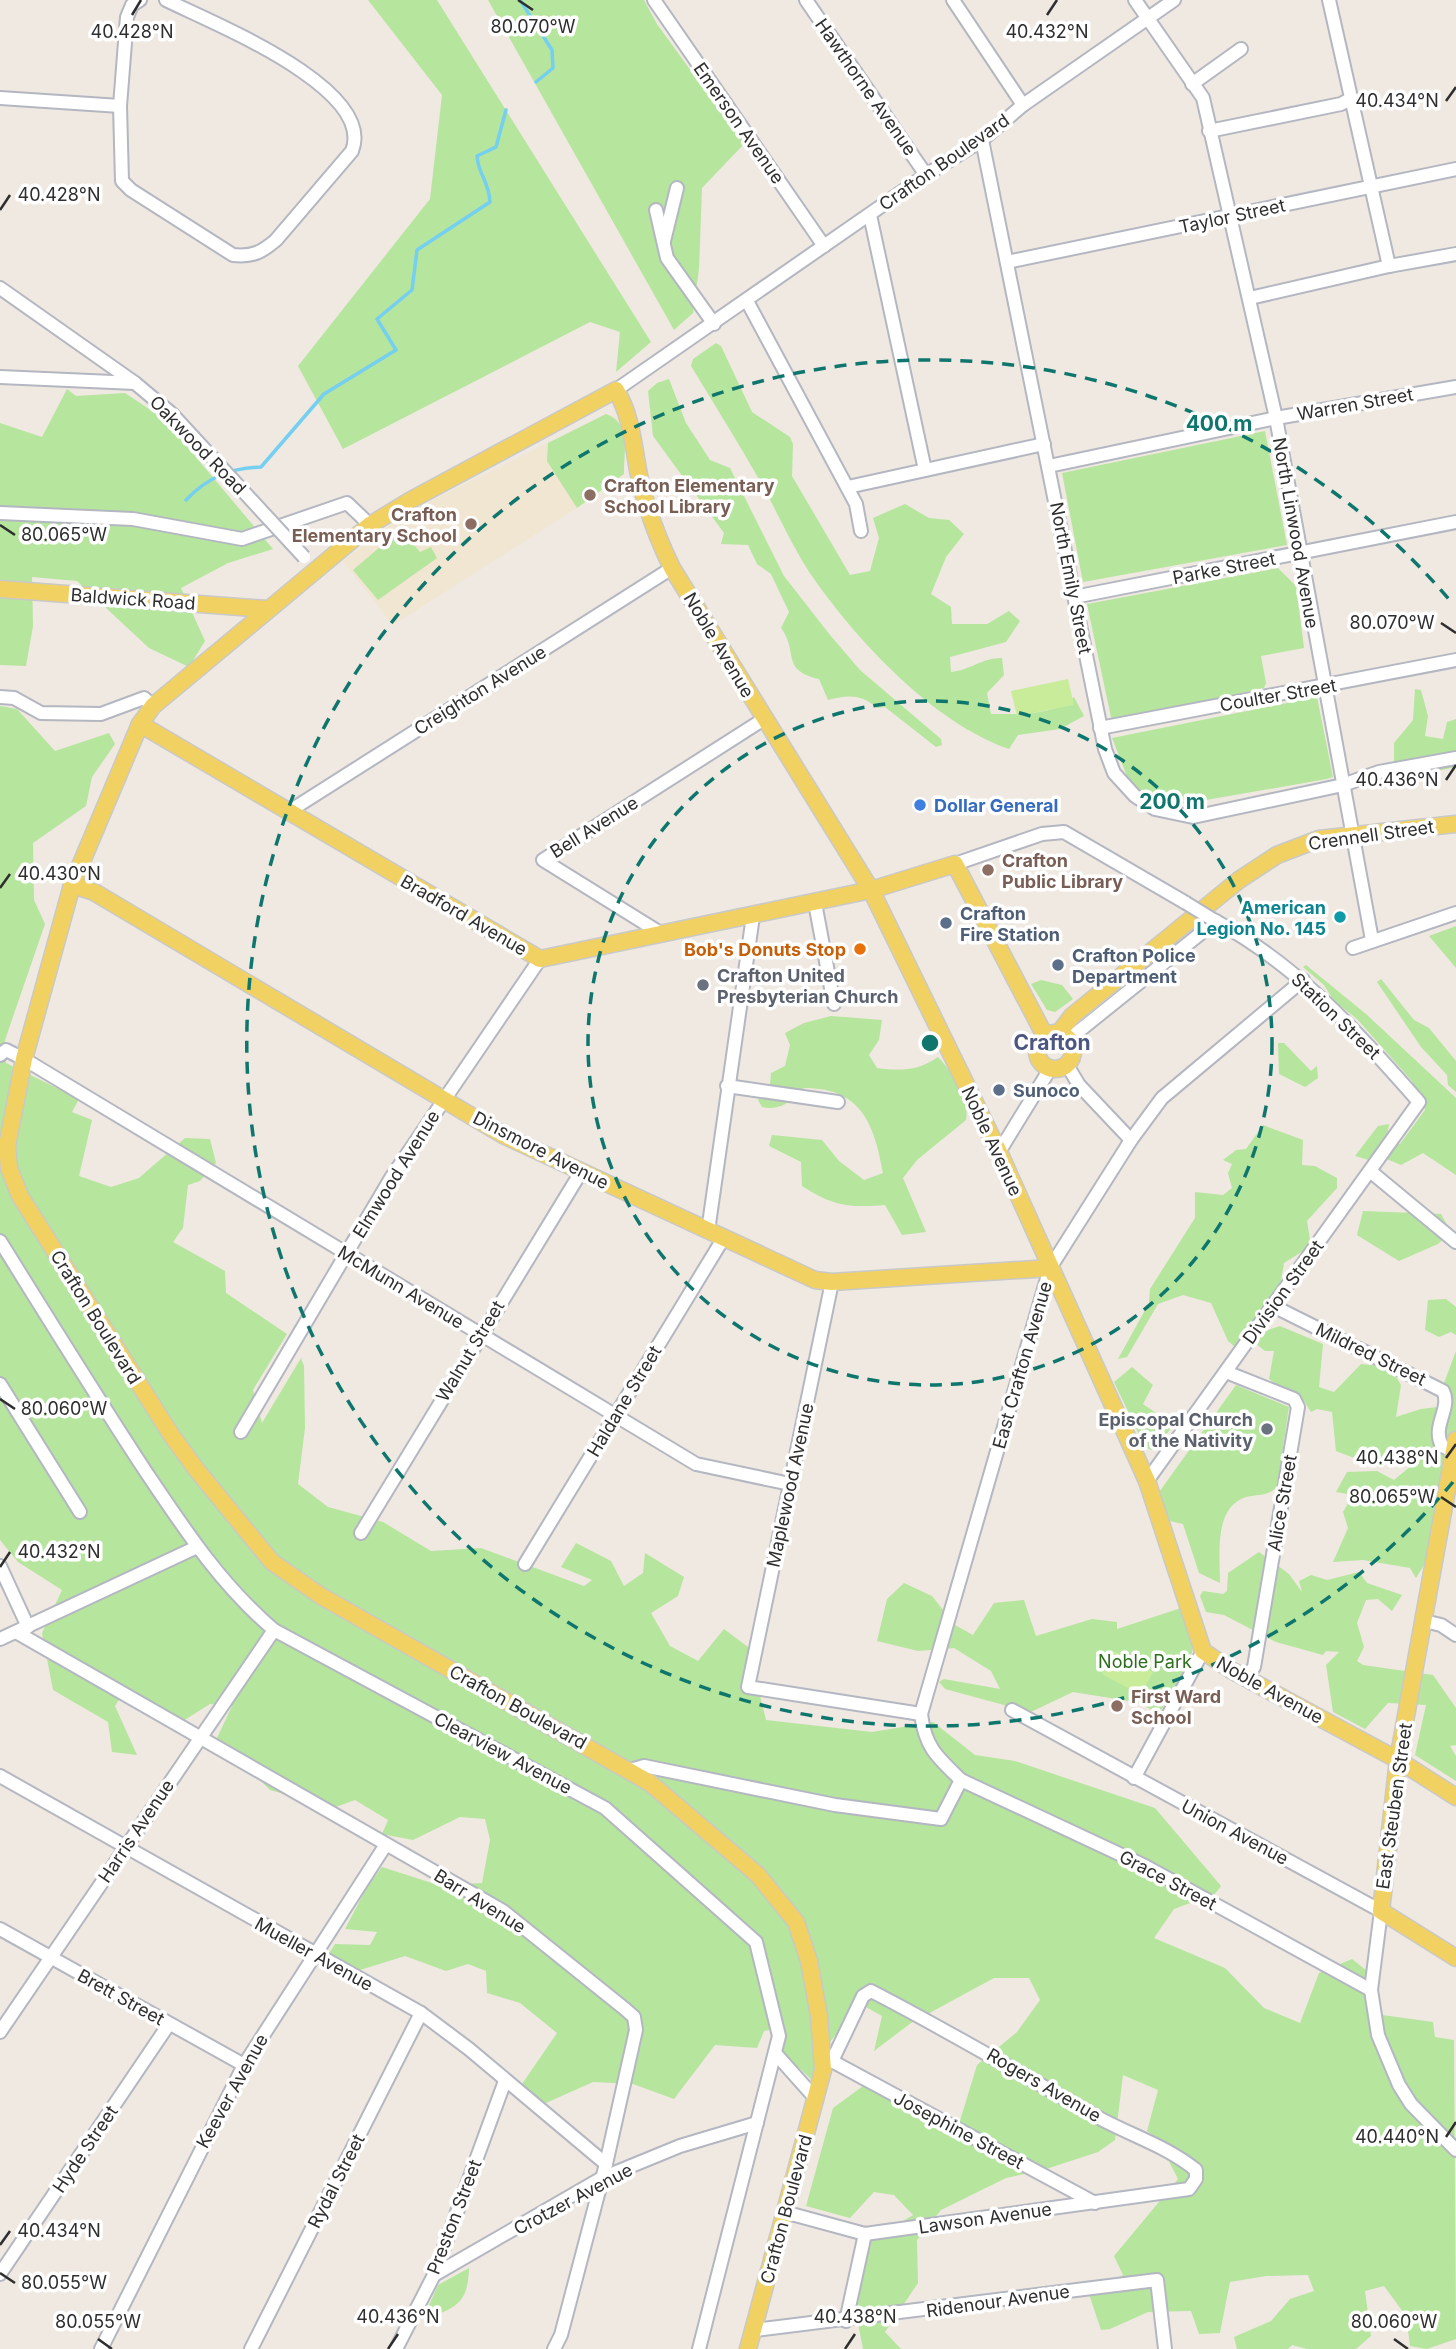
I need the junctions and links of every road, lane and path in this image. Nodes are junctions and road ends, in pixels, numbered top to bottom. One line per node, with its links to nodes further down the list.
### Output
1 (140, 0): 15 (street)
2 (166, 0): 15 (street)
3 (654, 0): 26 (street, Emerson Avenue)
4 (806, 0): 19 (street, Hawthorne Avenue)
5 (953, 0): 14 (street)
6 (1135, 0): 9 (street, North Linwood Avenue)
7 (1174, 0): 9 (street, Crafton Boulevard)
8 (1329, 0): 13 (street)
9 (1149, 19): 11 (street, North Linwood Avenue); 14 (street, Crafton Boulevard)
10 (1241, 49): 11 (street)
11 (1192, 84): 16 (street, North Linwood Avenue)
12 (0, 98): 15 (street)
13 (1352, 98): 16 (street); 20 (street)
14 (1023, 104): 17 (street, Crafton Boulevard)
15 (120, 106)
16 (1209, 131): 24 (street, North Linwood Avenue)
17 (982, 140): 19 (street, Crafton Boulevard); 28 (street, North Emily Street)
18 (1456, 169): 20 (street, Taylor Street)
19 (926, 175): 23 (street, Crafton Boulevard)
20 (1371, 187): 24 (street, Taylor Street); 29 (street)
21 (677, 188): 25 (street)
22 (656, 210): 25 (street)
23 (870, 215): 26 (street, Crafton Boulevard); 41 (street)
24 (1228, 217): 28 (street, Taylor Street); 31 (street, North Linwood Avenue)
25 (664, 242): 33 (street)
26 (824, 246): 32 (street, Crafton Boulevard)
27 (1456, 254): 29 (street)
28 (1007, 262): 39 (street, North Emily Street)
29 (1389, 266): 31 (street)
30 (0, 288): 35 (street, Oakwood Road)
31 (1250, 298): 38 (street, North Linwood Avenue)
32 (747, 301): 33 (street, Crafton Boulevard); 42 (street)
33 (714, 324): 37 (street, Crafton Boulevard)
34 (0, 377): 35 (street)
35 (135, 383): 48 (street, Oakwood Road, bridge)
36 (1456, 387): 38 (street, Warren Street)
37 (616, 390): 45 (main road, Crafton Boulevard); 49 (main road, Noble Avenue)
38 (1276, 418): 40 (street, Warren Street); 47 (street, North Linwood Avenue)
39 (1044, 444): 40 (street, North Emily Street); 41 (street)
40 (1049, 466): 51 (street, North Emily Street)
41 (925, 470): 42 (street)
42 (848, 487): 46 (street)
43 (0, 513): 45 (street)
44 (1456, 522): 47 (street, Parke Street)
45 (370, 525): 48 (main road, Crafton Boulevard)
46 (861, 531)
47 (1299, 553): 51 (street, Parke Street); 54 (street, North Linwood Avenue)
48 (309, 563): 52 (main road, Crafton Boulevard)
49 (672, 568): 57 (main road, Noble Avenue); 62 (street, Creighton Avenue)
50 (0, 589): 52 (main road, Baldwick Road)
51 (1074, 597): 59 (street, North Emily Street)
52 (267, 609): 56 (main road, Crafton Boulevard)
53 (1456, 660): 54 (street, Coulter Street)
54 (1323, 687): 59 (street, Coulter Street); 61 (street, North Linwood Avenue)
55 (0, 697): 56 (street)
56 (153, 706): 58 (main road, Crafton Boulevard)
57 (764, 719): 68 (main road, Noble Avenue); 73 (street, Bell Avenue)
58 (140, 724): 62 (main road, Bradford Avenue); 67 (main road, Crafton Boulevard)
59 (1100, 727): 61 (street, North Emily Street)
60 (1456, 758): 61 (street, North Emily Street)
61 (1343, 785): 65 (street, North Linwood Avenue)
62 (288, 812): 76 (main road, Bradford Avenue)
63 (1456, 824): 65 (main road, Crennell Street)
64 (1064, 832): 66 (street, Bradford Avenue); 72 (street, Station Street, bridge)
65 (1355, 835): 74 (street, North Linwood Avenue); 79 (main road, Crennell Street)
66 (955, 864): 68 (main road, Bradford Avenue); 79 (main road)
67 (72, 885): 81 (main road, Crafton Boulevard); 85 (main road, Dinsmore Avenue)
68 (871, 890): 69 (main road, Bradford Avenue); 89 (main road, Noble Avenue)
69 (815, 903): 71 (main road, Bradford Avenue); 78 (street)
70 (1456, 914): 74 (street)
71 (753, 916): 73 (main road, Bradford Avenue); 84 (street)
72 (1214, 920): 77 (street, Station Street); 79 (street)
73 (662, 934): 76 (main road, Bradford Avenue)
74 (1378, 939): 75 (street)
75 (1353, 948)
76 (540, 959): 85 (street, Elmwood Avenue)
77 (1303, 980): 87 (street, Station Street); 88 (street, East Crafton Avenue)
78 (834, 1004)
79 (1058, 1036): 82 (main road); 83 (main road)
80 (0, 1055): 81 (street)
81 (24, 1059): 96 (street, McMunn Avenue); 125 (main road, Crafton Boulevard)
82 (1067, 1065): 83 (main road); 88 (street)
83 (1050, 1069): 89 (street)
84 (727, 1086): 86 (street); 92 (street)
85 (442, 1099): 91 (main road, Dinsmore Avenue); 96 (street, Elmwood Avenue)
86 (838, 1102)
87 (1419, 1102): 90 (street, Division Street)
88 (1131, 1140): 97 (street, East Crafton Avenue)
89 (999, 1152): 97 (main road, Noble Avenue)
90 (1370, 1171): 95 (street); 99 (street, Division Street)
91 (581, 1172): 92 (main road, Dinsmore Avenue); 100 (street, Walnut Street)
92 (708, 1231): 93 (main road, Dinsmore Avenue)
93 (723, 1238): 98 (main road, Dinsmore Avenue); 103 (street, Haldane Street)
94 (0, 1241): 111 (street, Clearview Avenue)
95 (1456, 1242)
96 (346, 1255): 100 (street, McMunn Avenue); 104 (street, Elmwood Avenue)
97 (1050, 1268): 98 (main road, Dinsmore Avenue); 107 (main road, Noble Avenue); 122 (street, East Crafton Avenue)
98 (832, 1282): 108 (street, Maplewood Avenue)
99 (1273, 1306): 101 (street, Division Street); 105 (street, Mildred Street)
100 (479, 1334): 103 (street, McMunn Avenue); 110 (street, Walnut Street)
101 (1226, 1372): 107 (street, Division Street); 120 (street, Alice Street)
102 (0, 1384): 109 (street)
103 (613, 1417): 108 (street, McMunn Avenue); 112 (street, Haldane Street)
104 (241, 1432)
105 (1455, 1445): 106 (main road, East Steuben Street)
106 (1452, 1478): 114 (main road, East Steuben Street)
107 (1147, 1481): 119 (main road, Noble Avenue)
108 (790, 1484): 122 (street, Maplewood Avenue)
109 (80, 1512)
110 (361, 1533)
111 (197, 1547): 115 (street); 116 (street, Clearview Avenue)
112 (525, 1563)
113 (0, 1566): 115 (street)
114 (1424, 1621): 117 (street); 124 (main road, East Steuben Street)
115 (22, 1629): 118 (street); 123 (street, Barr Avenue)
116 (274, 1630): 123 (street, Harris Avenue); 141 (street, Clearview Avenue)
117 (1456, 1635)
118 (0, 1639)
119 (1203, 1651): 120 (main road, Noble Avenue); 127 (street)
120 (1246, 1678): 124 (main road, Noble Avenue)
121 (1012, 1710): 127 (street, Union Avenue)
122 (921, 1714): 128 (street, Grace Street)
123 (199, 1738): 130 (street, Barr Avenue); 131 (street, Harris Avenue)
124 (1398, 1760): 129 (main road, Noble Avenue); 132 (main road, East Steuben Street)
125 (631, 1770): 128 (street); 142 (main road, Crafton Boulevard)
126 (0, 1776): 131 (street, Mueller Avenue)
127 (1134, 1778): 132 (street, Union Avenue)
128 (961, 1780): 137 (street, Grace Street)
129 (1456, 1797)
130 (385, 1846): 134 (street, Keever Avenue); 148 (street, Barr Avenue)
131 (126, 1847): 134 (street, Mueller Avenue); 136 (street, Harris Avenue)
132 (1381, 1911): 135 (main road, Union Avenue); 137 (street, East Steuben Street)
133 (0, 1928): 136 (street, Brett Street)
134 (314, 1954): 138 (street, Mueller Avenue); 143 (street, Keever Avenue)
135 (1456, 1958)
136 (51, 1959): 139 (street, Brett Street); 140 (street, Harris Avenue)
137 (1371, 1990): 147 (street, East Steuben Street)
138 (421, 2013): 144 (street, Mueller Avenue); 159 (street, Rydal Street)
139 (169, 2024): 143 (street, Brett Street); 154 (street, Hyde Street)
140 (0, 2032)
141 (775, 2053): 145 (street); 146 (street, Clearview Avenue)
142 (828, 2059): 145 (main road, Crafton Boulevard); 150 (street, Rogers Avenue); 151 (street, Josephine Street)
143 (244, 2064): 158 (street, Keever Avenue)
144 (505, 2081): 148 (street, Mueller Avenue); 155 (street, Preston Street)
145 (817, 2099): 152 (main road, Crafton Boulevard)
146 (757, 2123): 149 (street, Crotzer Avenue); 162 (street, Clearview Avenue)
147 (1456, 2150)
148 (606, 2164): 149 (street, Barr Avenue)
149 (602, 2178): 155 (street, Crotzer Avenue); 161 (street, Barr Avenue)
150 (1189, 2189): 151 (street, Lawson Avenue)
151 (1095, 2203): 153 (street, Lawson Avenue)
152 (783, 2212): 153 (street, Lawson Avenue); 157 (main road, Crafton Boulevard)
153 (865, 2234): 156 (street)
154 (0, 2274)
155 (434, 2275): 160 (street, Preston Street)
156 (846, 2321): 157 (street, Ridenour Avenue); 164 (street, Ridenour Avenue)
157 (755, 2330): 163 (main road, Crafton Boulevard)
158 (101, 2349)
159 (251, 2349)
160 (396, 2349)
161 (554, 2349)
162 (699, 2349)
163 (748, 2349)
164 (1166, 2349)

